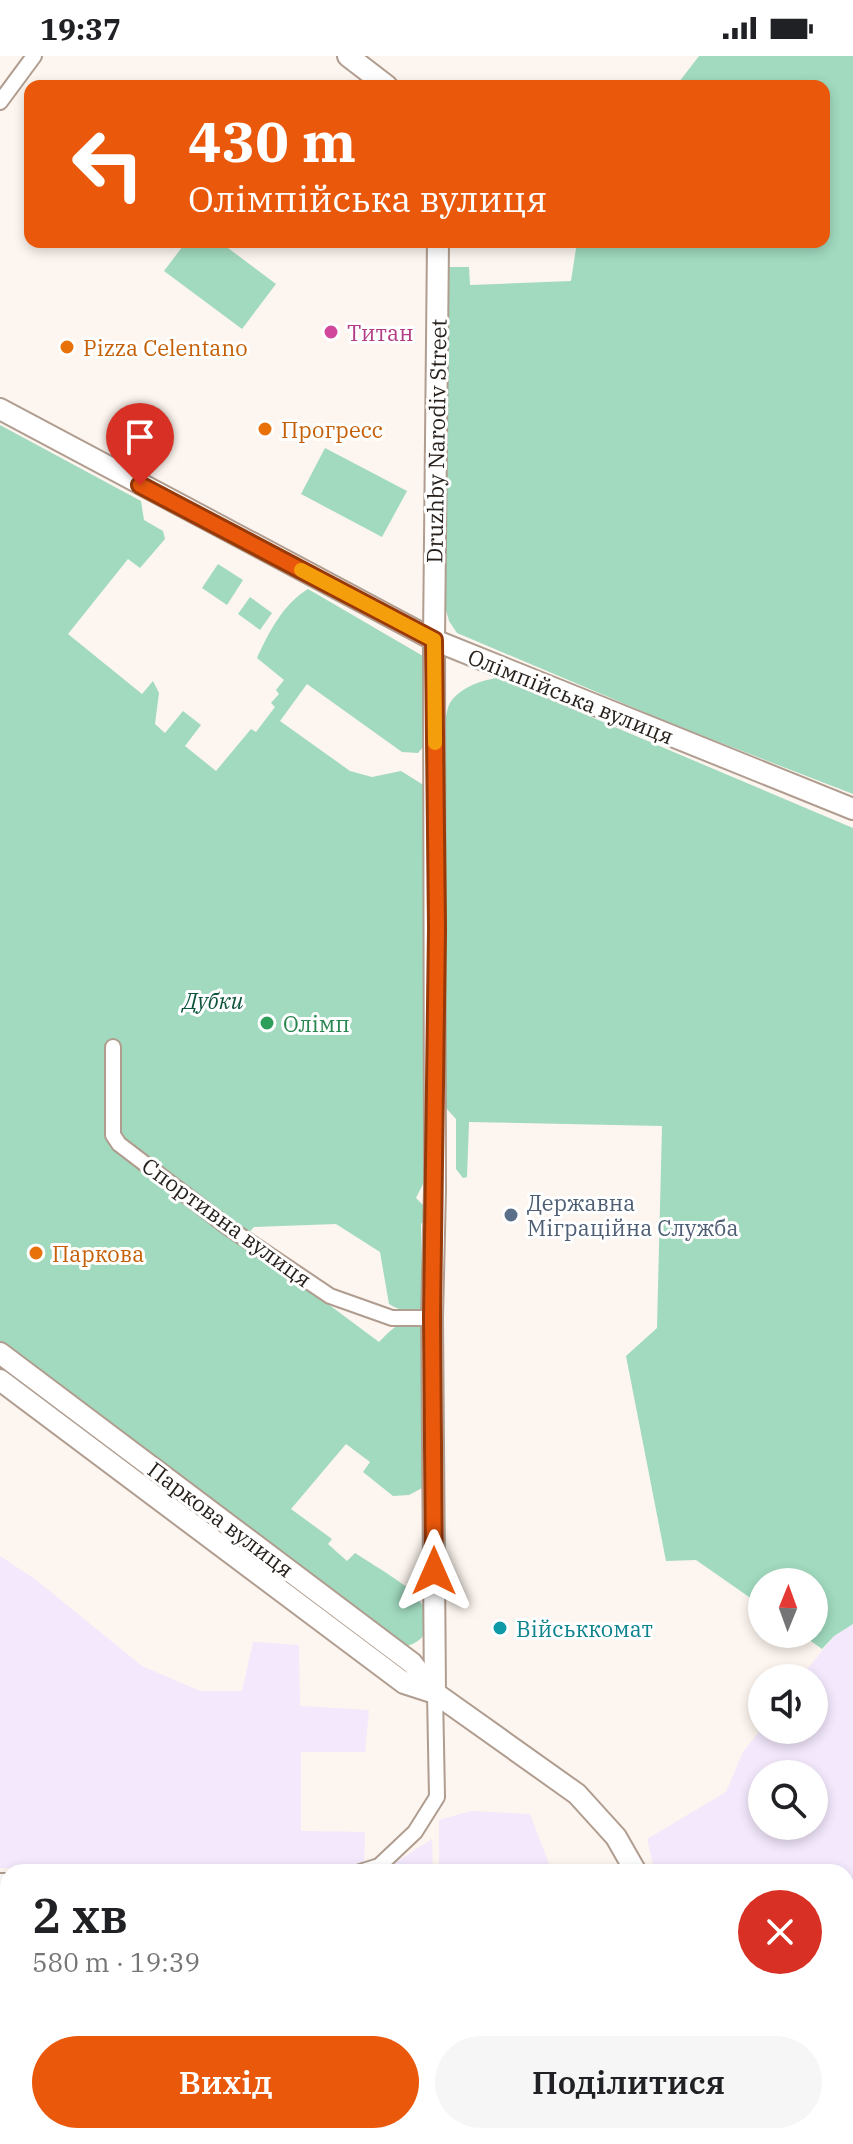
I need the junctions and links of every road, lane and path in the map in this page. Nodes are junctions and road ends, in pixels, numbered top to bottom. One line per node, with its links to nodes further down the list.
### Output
1 (34, 56): 4 (street)
2 (348, 56): 3 (street)
3 (379, 80)
4 (0, 102)
5 (438, 248): 7 (street, Druzhby Narodiv Street)
6 (0, 409): 7 (street, Олімпійська вулиця)
7 (434, 640): 8 (street, Олімпійська вулиця); 10 (street)
8 (853, 809)
9 (113, 1047): 10 (street, Спортивна вулиця)
10 (432, 1318): 13 (street)
11 (0, 1353): 13 (street, Паркова вулиця)
12 (0, 1380): 13 (street, Паркова вулиця)
13 (435, 1693): 14 (street); 15 (street)
14 (381, 1864)
15 (631, 1864)

